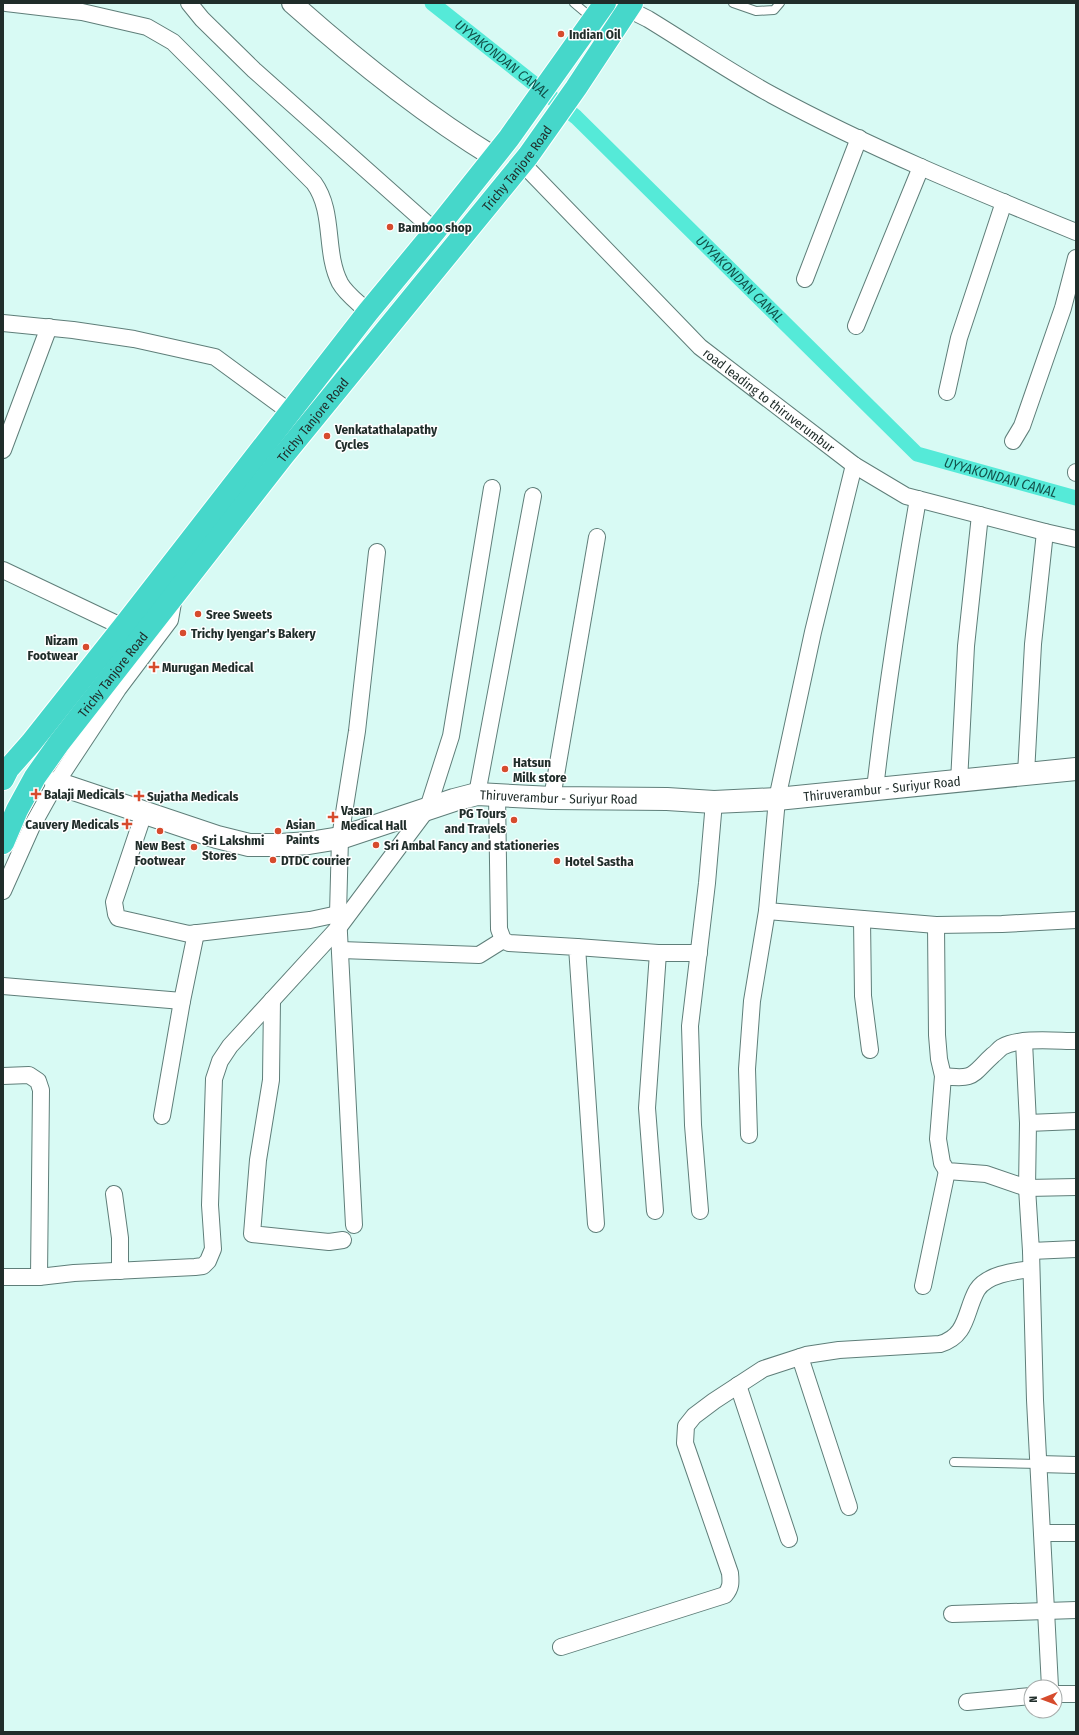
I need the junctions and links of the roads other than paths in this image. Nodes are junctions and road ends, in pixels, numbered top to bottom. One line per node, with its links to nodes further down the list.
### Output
1 (6, 3): 18 (street)
2 (189, 3): 14 (street)
3 (292, 3): 10 (street)
4 (574, 3): 8 (lane)
5 (733, 3): 6 (lane)
6 (780, 3)
7 (630, 6): 9 (street); 11 (highway, Trichy Tanjore Road)
8 (600, 11): 10 (highway, Trichy Tanjore Road)
9 (859, 138): 12 (street); 17 (street)
10 (494, 157): 11 (main road); 14 (highway, Trichy Tanjore Road)
11 (525, 159): 26 (street, road leading to thiruverumbur); 36 (highway, Trichy Tanjore Road)
12 (921, 166): 13 (street); 20 (street)
13 (1004, 202): 15 (street); 22 (street)
14 (435, 231): 18 (highway, Trichy Tanjore Road)
15 (1076, 232)
16 (1076, 258): 24 (street)
17 (805, 279)
18 (368, 312): 23 (highway, Trichy Tanjore Road)
19 (3, 323): 21 (street)
20 (856, 326)
21 (49, 327): 23 (street); 25 (street)
22 (947, 392)
23 (290, 412): 37 (highway, Trichy Tanjore Road)
24 (1013, 441)
25 (3, 450)
26 (854, 465): 29 (street, road leading to thiruverumbur); 46 (street)
27 (492, 488): 48 (street)
28 (533, 496): 44 (street)
29 (918, 499): 30 (street, road leading to thiruverumbur); 43 (street)
30 (980, 516): 31 (street, road leading to thiruverumbur); 41 (street)
31 (1045, 532): 33 (street, road leading to thiruverumbur); 40 (street)
32 (597, 537): 45 (street)
33 (1076, 539)
34 (377, 552): 50 (street)
35 (3, 570): 37 (street)
36 (174, 596): 42 (street); 51 (highway, Trichy Tanjore Road)
37 (122, 627): 39 (highway, Trichy Tanjore Road)
38 (1076, 769): 40 (main road, Thiruverambur - Suriyur Road)
39 (5, 772)
40 (1026, 774): 41 (main road, Thiruverambur - Suriyur Road)
41 (959, 782): 43 (main road, Thiruverambur - Suriyur Road)
42 (56, 783): 49 (main road, Thiruverambur - Suriyur Road); 52 (street)
43 (875, 789): 46 (main road, Thiruverambur - Suriyur Road)
44 (487, 795): 45 (main road, Thiruverambur - Suriyur Road); 48 (main road, Thiruverambur - Suriyur Road); 59 (street)
45 (552, 798): 47 (main road, Thiruverambur - Suriyur Road)
46 (777, 799): 47 (main road, Thiruverambur - Suriyur Road); 53 (street)
47 (714, 802): 63 (street)
48 (428, 808): 50 (main road, Thiruverambur - Suriyur Road); 56 (street)
49 (144, 813): 50 (main road, Thiruverambur - Suriyur Road); 58 (street)
50 (340, 838): 56 (street)
51 (3, 843)
52 (3, 891)
53 (775, 912): 54 (street); 75 (street)
54 (862, 919): 57 (street); 69 (street)
55 (1076, 920): 57 (street)
56 (338, 921): 58 (street); 61 (street); 65 (street)
57 (936, 925): 71 (street)
58 (196, 933): 66 (street)
59 (503, 940): 60 (street); 61 (street)
60 (577, 947): 62 (street); 82 (street)
61 (341, 950): 83 (street)
62 (658, 953): 63 (street); 80 (street)
63 (699, 953): 81 (street)
64 (3, 986): 66 (street)
65 (272, 1000): 84 (street); 88 (street)
66 (182, 1001): 72 (street)
67 (1076, 1041): 68 (street)
68 (1024, 1042): 71 (street); 74 (street)
69 (870, 1050)
70 (3, 1076): 90 (street)
71 (943, 1076): 76 (street)
72 (162, 1116)
73 (1076, 1121): 74 (street)
74 (1028, 1123): 78 (street)
75 (749, 1135)
76 (947, 1171): 78 (street); 91 (street)
77 (1076, 1187): 78 (street)
78 (1027, 1188): 86 (street)
79 (114, 1194): 88 (street)
80 (655, 1211)
81 (700, 1211)
82 (596, 1224)
83 (354, 1226)
84 (343, 1240)
85 (1076, 1249): 86 (street)
86 (1031, 1251): 87 (street)
87 (1031, 1269): 92 (street); 95 (street)
88 (120, 1271): 90 (street)
89 (3, 1277): 90 (street)
90 (39, 1277)
91 (923, 1286)
92 (800, 1357): 93 (street); 97 (street)
93 (738, 1385): 100 (street); 104 (street)
94 (954, 1462): 95 (lane)
95 (1039, 1464): 96 (street); 98 (street)
96 (1076, 1465)
97 (850, 1507)
98 (1042, 1533): 99 (street); 101 (street)
99 (1076, 1533)
100 (789, 1539)
101 (1046, 1610): 102 (street); 103 (street); 105 (street)
102 (1076, 1610)
103 (952, 1614)
104 (561, 1647)
105 (1050, 1679)
106 (1063, 1694): 107 (street)
107 (1076, 1694)
108 (1023, 1697): 109 (street)
109 (967, 1702)

